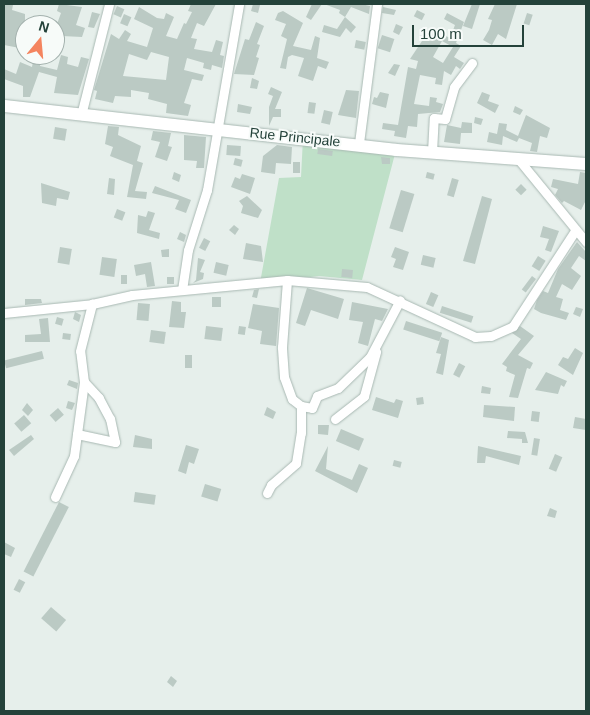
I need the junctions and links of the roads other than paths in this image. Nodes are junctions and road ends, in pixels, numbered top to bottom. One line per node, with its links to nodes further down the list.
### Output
1 (109, 4): 6 (street)
2 (239, 4): 7 (street)
3 (377, 4): 8 (street)
4 (472, 63): 9 (street)
5 (4, 106): 6 (main road, Rue Principale)
6 (81, 115): 7 (main road, Rue Principale)
7 (218, 129): 8 (main road, Rue Principale); 15 (street)
8 (359, 143): 9 (main road, Rue Principale)
9 (432, 152): 10 (main road, Rue Principale)
10 (520, 160): 11 (main road, Rue Principale); 12 (street)
11 (586, 164)
12 (576, 231): 13 (street); 16 (street)
13 (586, 242)
14 (287, 280): 15 (street); 16 (street); 21 (street)
15 (182, 290): 17 (street)
16 (400, 300): 19 (street)
17 (92, 304): 18 (street); 20 (street)
18 (4, 313)
19 (376, 350): 21 (street); 22 (street)
20 (84, 382): 23 (street); 23 (street)
21 (301, 406): 24 (street)
22 (335, 419)
23 (76, 434): 25 (street)
24 (267, 493)
25 (55, 497)

